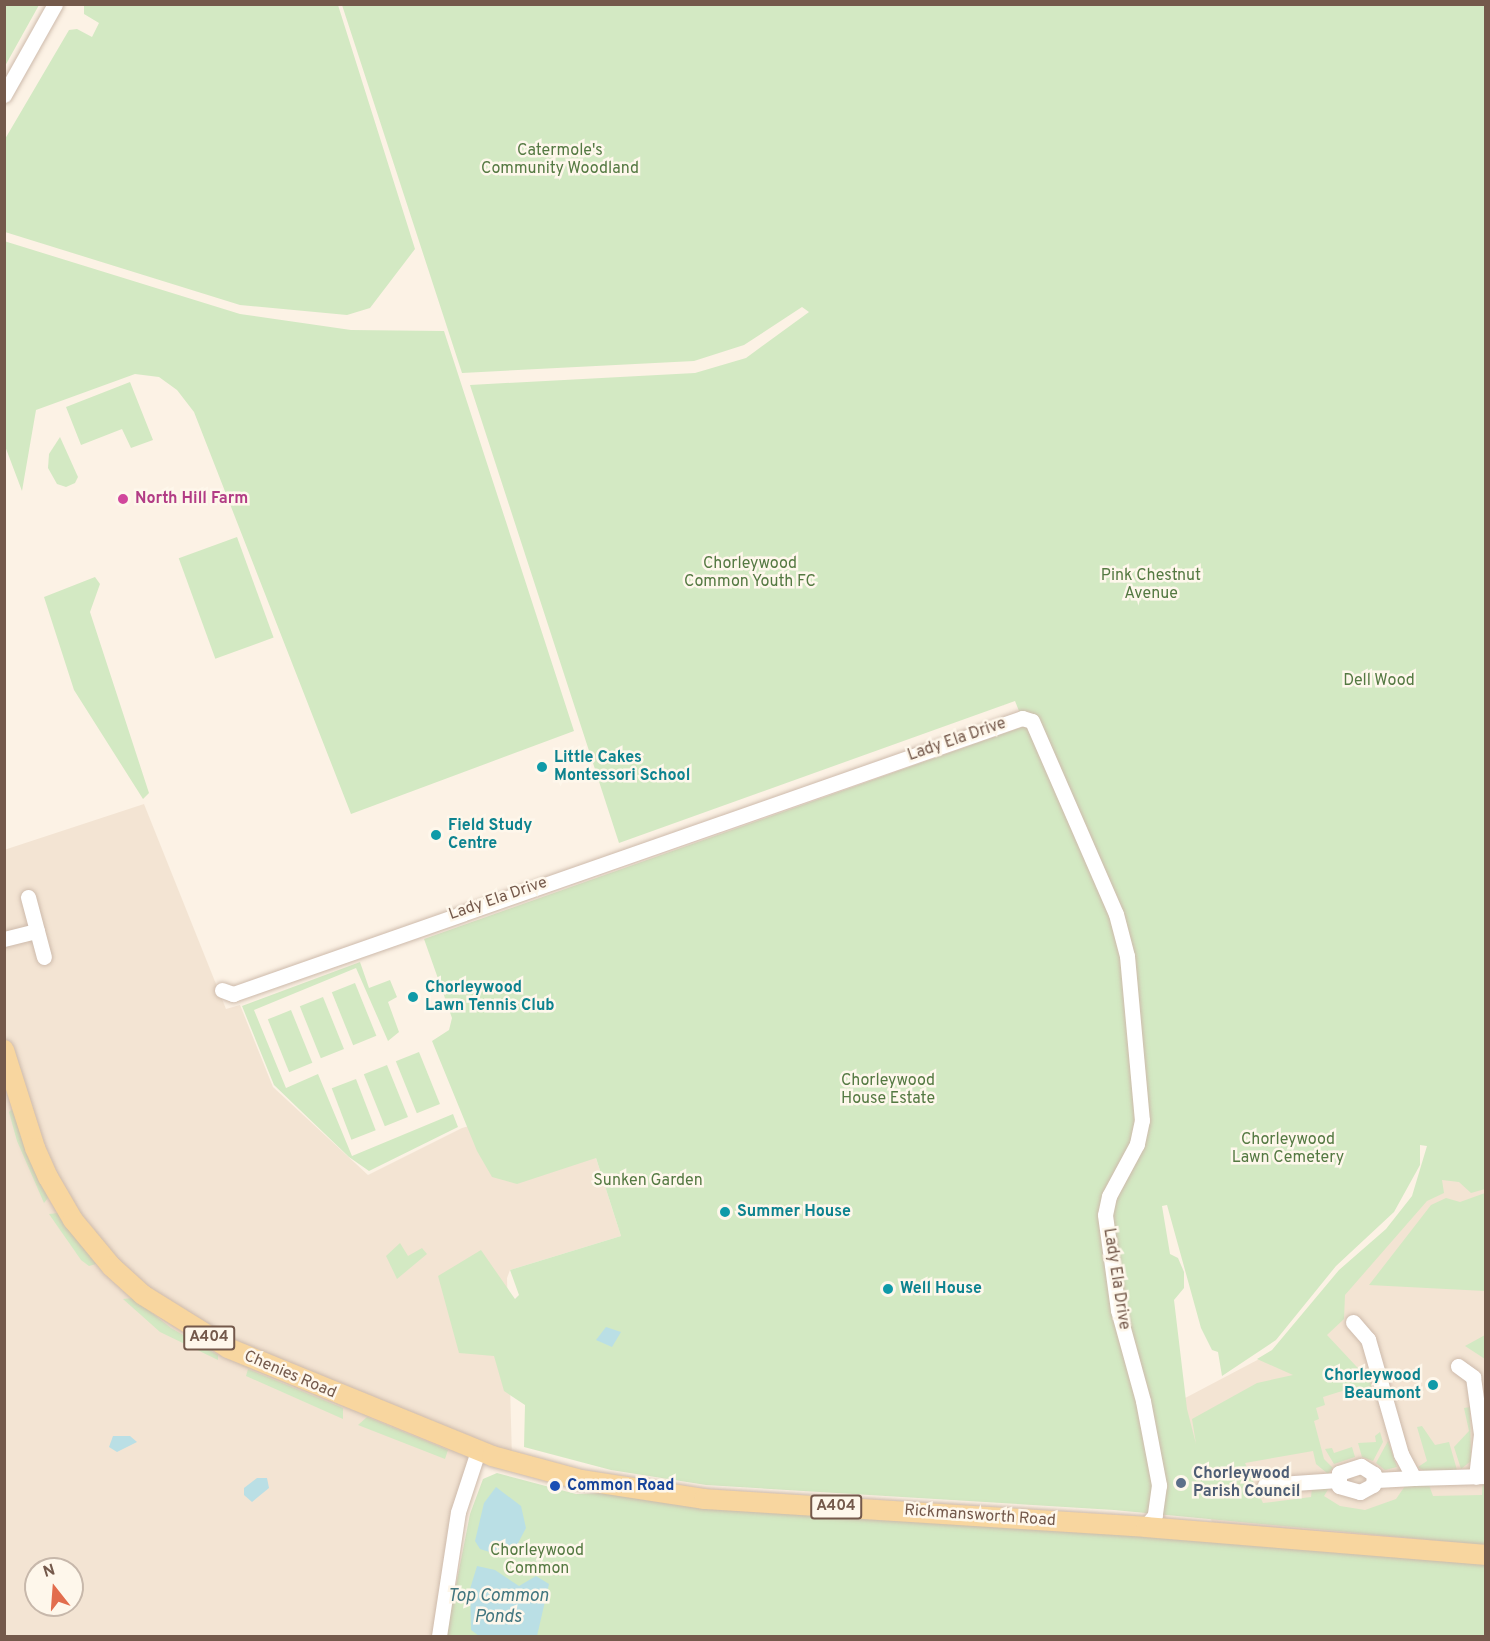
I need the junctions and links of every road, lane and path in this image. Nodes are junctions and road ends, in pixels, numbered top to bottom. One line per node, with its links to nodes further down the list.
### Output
1 (55, 4): 2 (street)
2 (4, 95)
3 (28, 897): 4 (street)
4 (37, 931): 5 (street); 6 (street)
5 (4, 939)
6 (44, 957)
7 (222, 990): 16 (street, Lady Ela Drive)
8 (4, 1050): 12 (main road, Chenies Road / A404)
9 (1353, 1322): 14 (street)
10 (1458, 1366): 11 (street)
11 (1483, 1434): 13 (street)
12 (478, 1452): 16 (main road, Rickmansworth Road / A404); 18 (street)
13 (1481, 1477): 14 (street)
14 (1414, 1478): 15 (street)
15 (1265, 1485)
16 (1145, 1527): 17 (main road, Rickmansworth Road / A404)
17 (1485, 1555)
18 (440, 1636)

